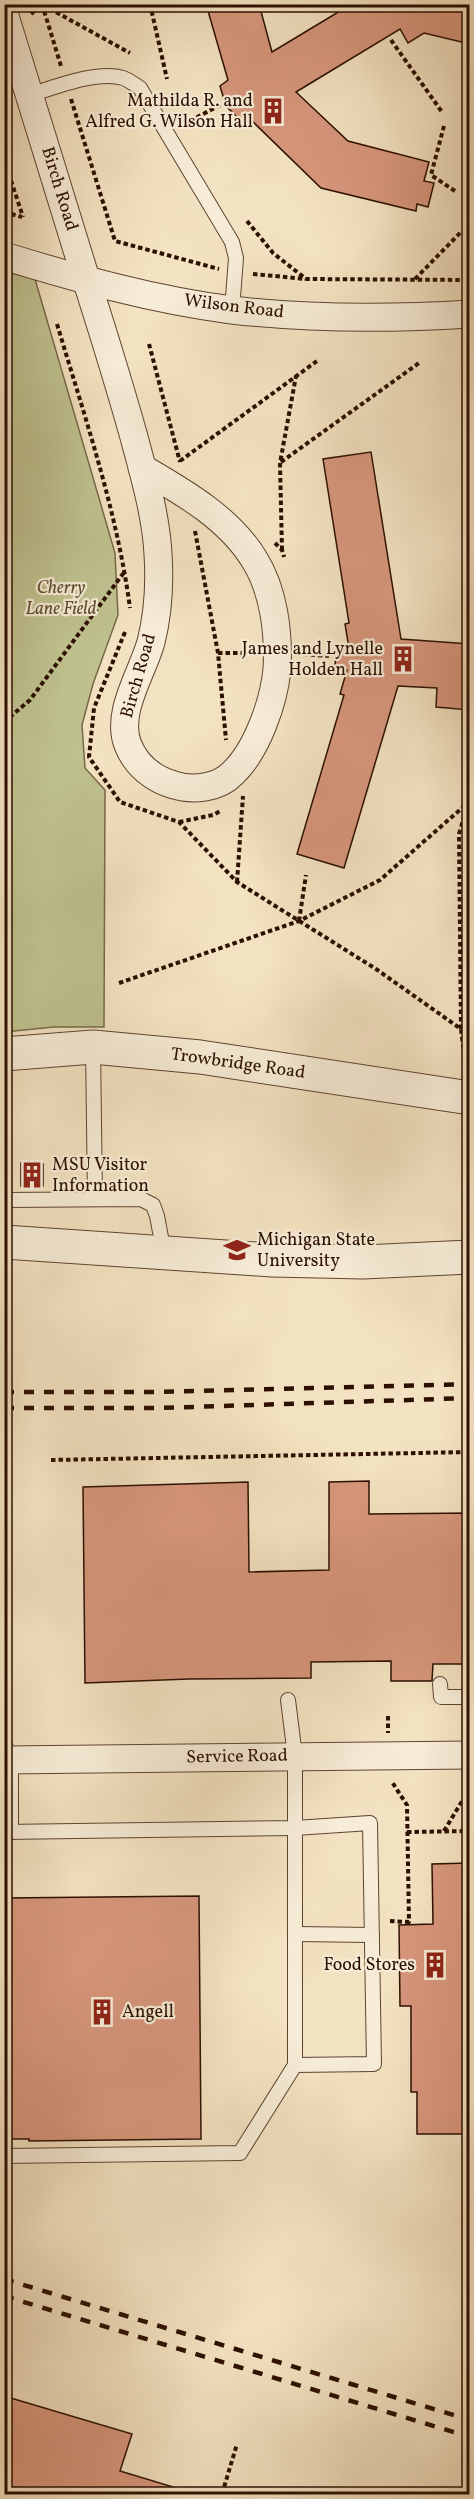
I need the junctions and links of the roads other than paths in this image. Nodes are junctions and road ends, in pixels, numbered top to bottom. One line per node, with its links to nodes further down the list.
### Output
1 (4, 13): 2 (street, Birch Road)
2 (30, 96): 4 (street, Birch Road); 5 (lane)
3 (4, 256): 4 (street, Wilson Road)
4 (86, 280): 5 (street, Wilson Road); 7 (street, Birch Road)
5 (232, 310): 6 (street, Wilson Road)
6 (470, 314)
7 (142, 468): 7 (street, Birch Road)
8 (93, 1047): 9 (street, Trowbridge Road); 10 (street, Trowbridge Road); 11 (lane)
9 (4, 1054)
10 (469, 1098)
11 (95, 1198): 12 (lane); 14 (lane)
12 (4, 1200)
13 (4, 1242): 14 (street)
14 (164, 1253): 15 (street)
15 (470, 1257)
16 (440, 1684): 17 (lane)
17 (470, 1697)
18 (288, 1700): 21 (lane)
19 (7, 1754): 21 (street, Service Road); 23 (lane)
20 (470, 1755): 21 (street, Service Road)
21 (295, 1756): 22 (lane)
22 (295, 1828): 23 (lane); 24 (lane); 25 (lane)
23 (8, 1832)
24 (295, 1934): 25 (lane); 26 (lane)
25 (372, 1935): 26 (lane)
26 (295, 2065): 27 (lane)
27 (4, 2156)

